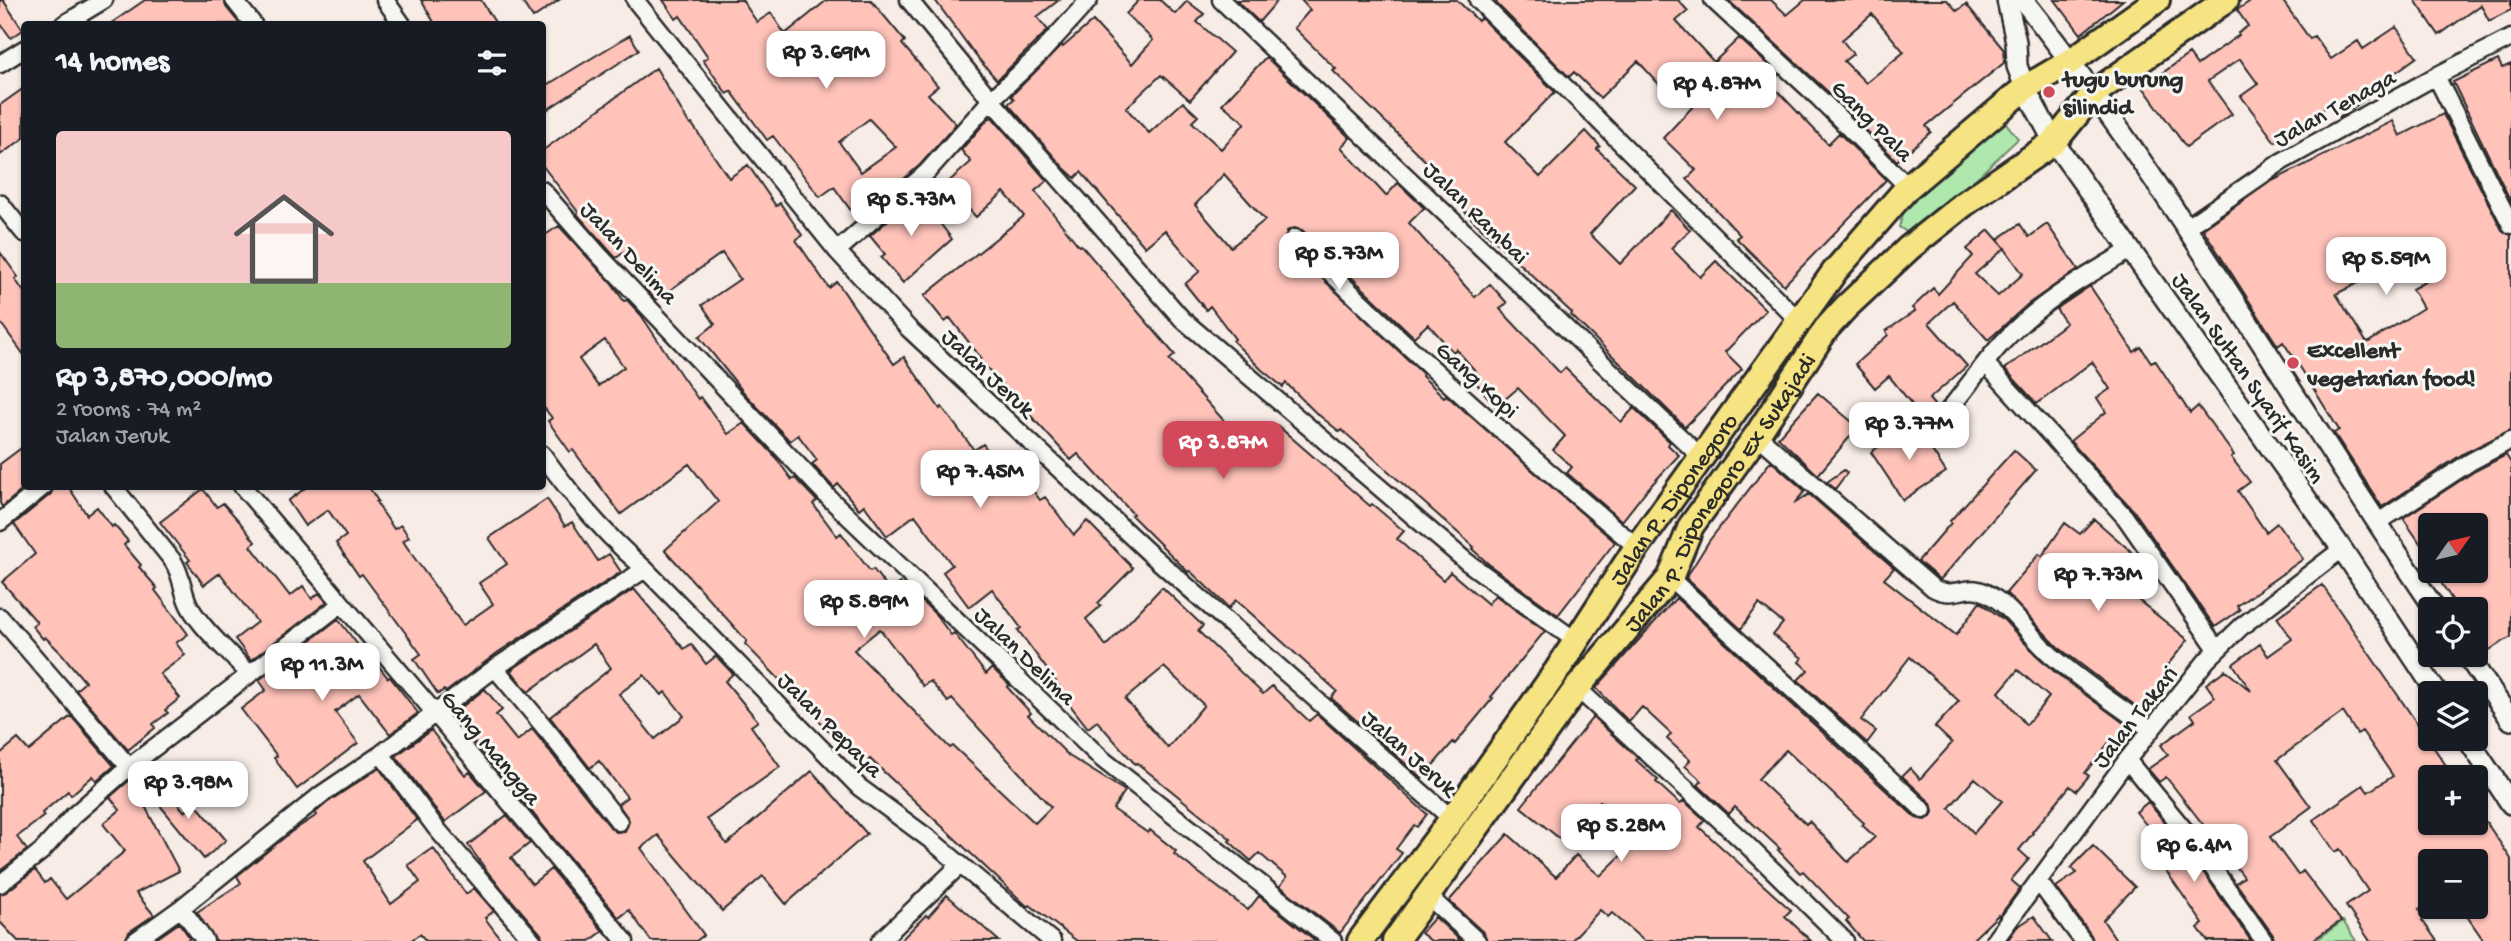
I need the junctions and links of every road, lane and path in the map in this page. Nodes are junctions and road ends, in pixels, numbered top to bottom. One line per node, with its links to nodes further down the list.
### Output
1 (104, 0): 14 (street)
2 (234, 0): 15 (street)
3 (385, 0): 16 (street)
4 (635, 0): 34 (street, Jalan Jeruk)
5 (909, 0): 24 (street)
6 (1089, 0): 24 (street)
7 (1221, 0): 40 (street, Jalan Rambai)
8 (1478, 0): 35 (street)
9 (1713, 0): 26 (street, Gang Pala)
10 (2007, 0): 22 (street, Jalan Sultan Syarif Kasim)
11 (2023, 0): 19 (street)
12 (2157, 0): 19 (main road, Jalan P. Diponegoro)
13 (2226, 0): 23 (main road, Jalan P. Diponegoro Ex Sukajadi)
14 (69, 21)
15 (251, 21)
16 (400, 21)
17 (2511, 38): 21 (street, Jalan Tenaga)
18 (21, 51): 20 (street)
19 (2071, 61): 22 (main road, Jalan P. Diponegoro); 23 (street)
20 (0, 64)
21 (2436, 76): 29 (street); 30 (street, Jalan Tenaga)
22 (2025, 88): 25 (street, Jalan Sultan Syarif Kasim); 26 (main road, Jalan P. Diponegoro)
23 (2094, 93): 25 (main road, Jalan P. Diponegoro Ex Sukajadi); 30 (street)
24 (991, 100): 34 (street); 54 (street)
25 (2054, 142): 33 (street, Jalan Sultan Syarif Kasim); 38 (main road, Jalan P. Diponegoro Ex Sukajadi)
26 (1908, 187): 35 (main road, Jalan P. Diponegoro)
27 (546, 195): 83 (street, Jalan Delima)
28 (0, 203): 31 (street)
29 (2511, 225)
30 (2187, 227): 46 (street)
31 (21, 229)
32 (1295, 238): 47 (street, Gang Kopi)
33 (2130, 250): 36 (street); 48 (street, Jalan Sultan Syarif Kasim)
34 (837, 251): 70 (street, Jalan Jeruk)
35 (1799, 321): 40 (main road, Jalan P. Diponegoro)
36 (1986, 364): 37 (street); 55 (street)
37 (1948, 411)
38 (1757, 435): 50 (main road, Jalan P. Diponegoro Ex Sukajadi); 63 (street)
39 (2511, 440): 46 (street)
40 (1702, 457): 47 (main road, Jalan P. Diponegoro)
41 (546, 459): 49 (street, Jalan Pepaya)
42 (39, 490): 45 (street)
43 (116, 490): 58 (street)
44 (245, 490): 52 (street, Gang Mangga)
45 (0, 522)
46 (2376, 523): 51 (street)
47 (1636, 547): 54 (main road, Jalan P. Diponegoro)
48 (2342, 549): 55 (street, Jalan Takari); 59 (street, Jalan Sultan Syarif Kasim)
49 (645, 569): 57 (street); 72 (street, Jalan Pepaya)
50 (1670, 578): 60 (main road, Jalan P. Diponegoro Ex Sukajadi); 69 (street)
51 (2427, 597)
52 (341, 604): 58 (street); 61 (street, Gang Mangga)
53 (0, 617): 67 (street)
54 (1576, 641): 70 (main road, Jalan P. Diponegoro)
55 (2217, 649): 63 (street, Jalan Takari)
56 (2475, 667): 62 (street)
57 (495, 668): 61 (street); 71 (street)
58 (248, 674): 67 (street)
59 (2429, 681)
60 (1577, 688): 75 (main road, Jalan P. Diponegoro Ex Sukajadi); 87 (street)
61 (435, 713): 65 (street); 80 (street, Gang Mangga)
62 (2511, 720)
63 (2150, 729): 66 (street, Jalan Takari)
64 (2476, 751): 68 (street)
65 (381, 754): 76 (street); 79 (street)
66 (2127, 760): 73 (street, Jalan Takari); 90 (street)
67 (129, 767): 74 (street)
68 (2511, 804)
69 (1923, 810)
70 (1452, 819): 84 (main road, Jalan P. Diponegoro)
71 (619, 822)
72 (960, 865): 81 (street); 82 (street, Jalan Pepaya)
73 (2038, 881): 88 (street, Jalan Takari); 89 (street)
74 (0, 884)
75 (1428, 896): 85 (main road, Jalan P. Diponegoro Ex Sukajadi); 86 (street)
76 (181, 908): 77 (street); 78 (street)
77 (135, 941)
78 (205, 941)
79 (533, 941)
80 (625, 941)
81 (880, 941)
82 (1052, 941)
83 (1332, 941)
84 (1360, 941)
85 (1395, 941)
86 (1477, 941)
87 (1845, 941)
88 (1994, 941)
89 (2083, 941)
90 (2264, 941)

